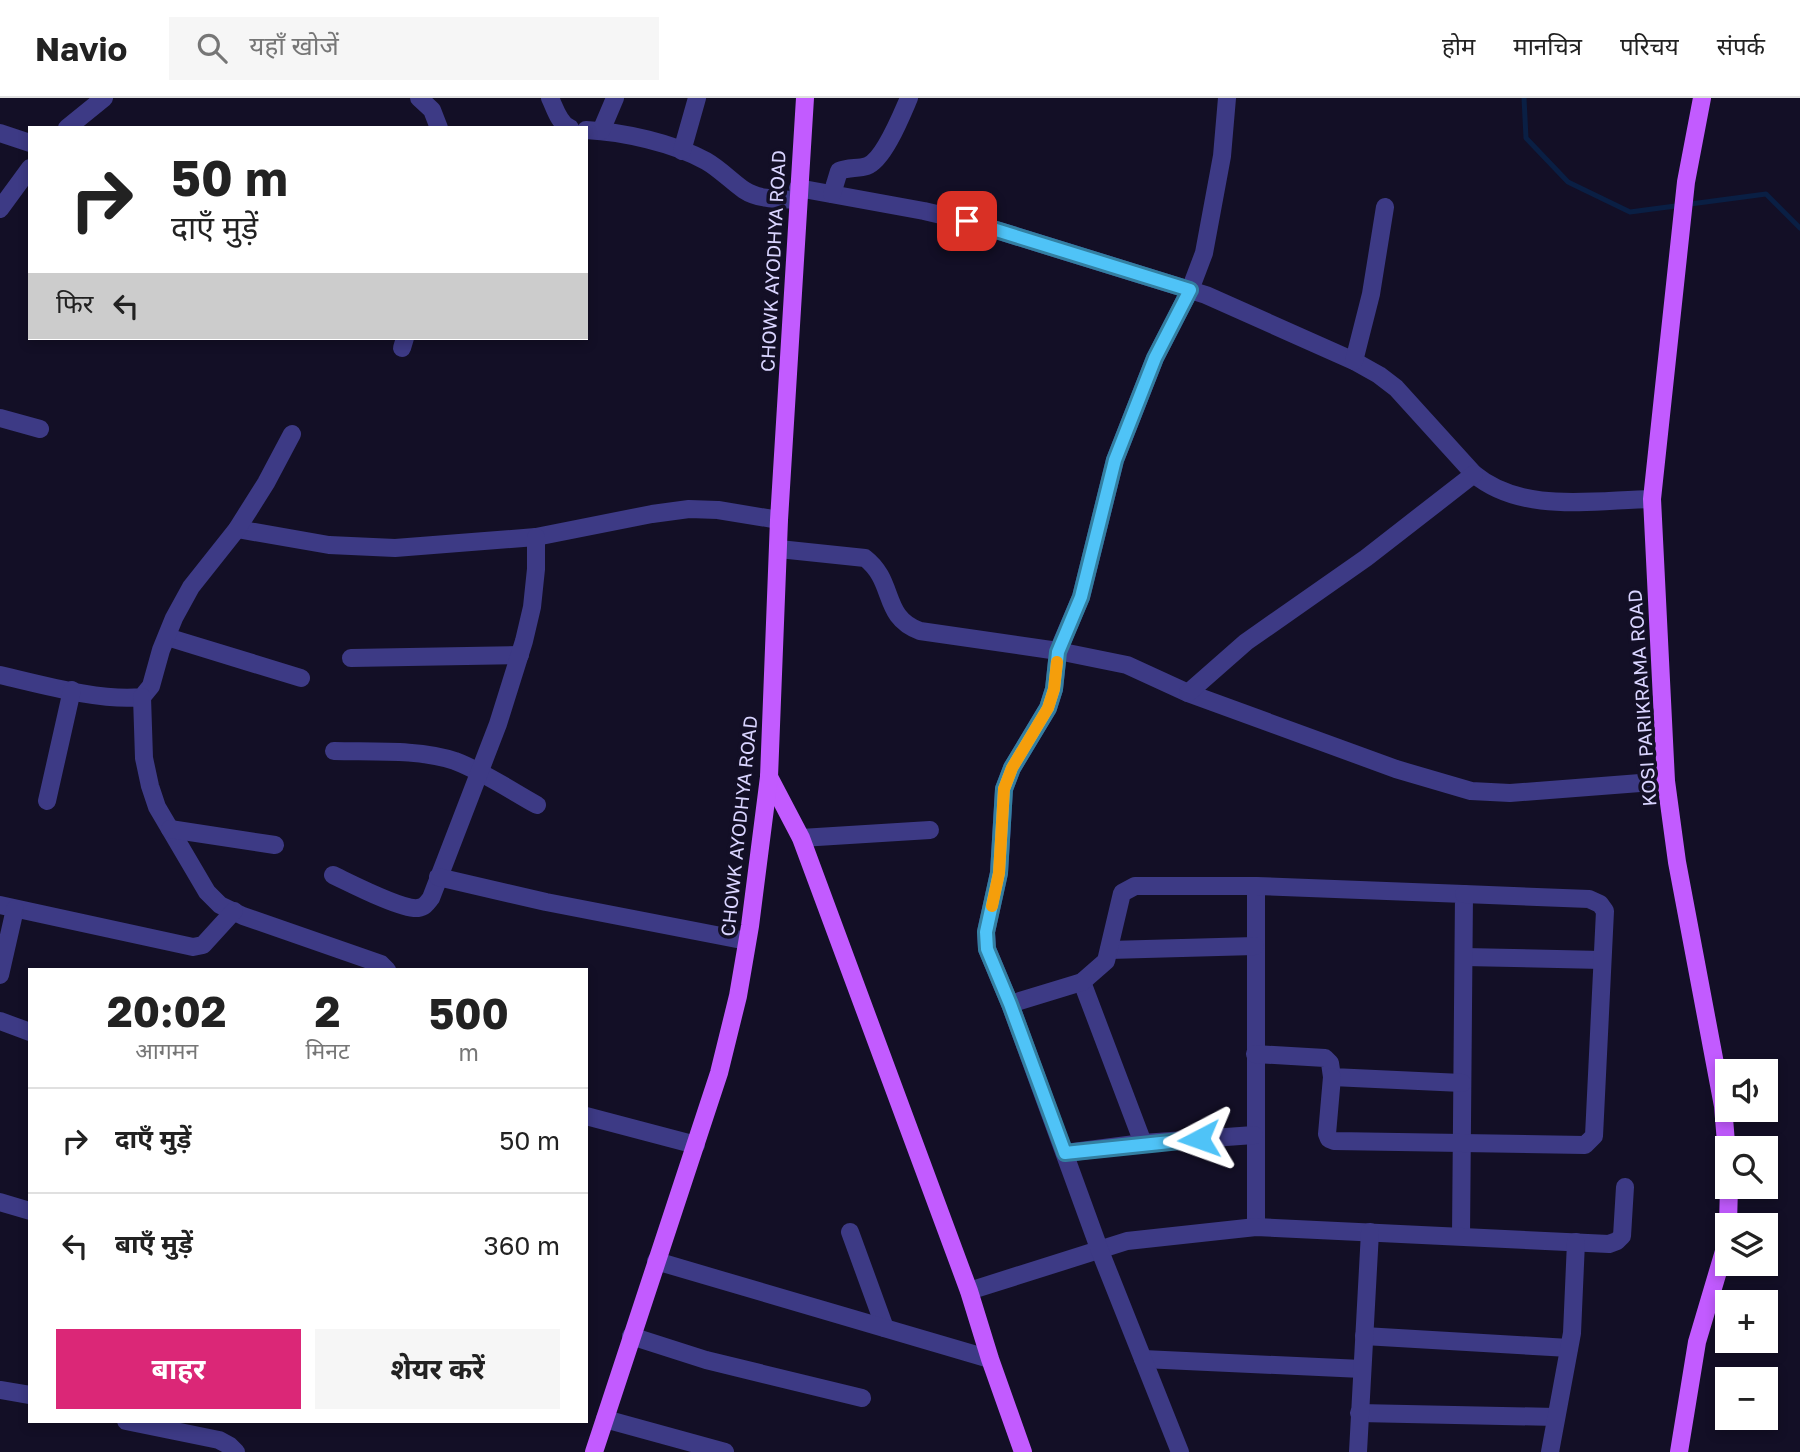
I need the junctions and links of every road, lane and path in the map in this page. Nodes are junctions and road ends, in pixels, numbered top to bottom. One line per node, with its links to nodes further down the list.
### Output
1 (104, 98): 10 (street)
2 (419, 98): 11 (street)
3 (550, 98): 12 (street)
4 (615, 98): 13 (street)
5 (697, 98): 16 (street)
6 (804, 98): 18 (main road, CHOWK AYODHYA ROAD)
7 (909, 98): 19 (street)
8 (1227, 98): 22 (street)
9 (1702, 98): 28 (main road, KOSI PARIKRAMA ROAD)
10 (69, 126)
11 (438, 126)
12 (565, 126)
13 (593, 130): 16 (street)
14 (0, 133): 15 (street)
15 (28, 143)
16 (682, 151): 18 (street)
17 (28, 171): 21 (street)
18 (798, 194): 19 (street); 29 (main road, CHOWK AYODHYA ROAD)
19 (832, 194): 22 (street)
20 (1385, 207): 23 (street)
21 (0, 209)
22 (1190, 290): 23 (street); 34 (street)
23 (1354, 361): 27 (street)
24 (0, 418): 25 (street)
25 (40, 429)
26 (292, 434): 30 (street)
27 (1474, 474): 28 (street); 40 (street)
28 (1651, 499): 45 (main road, KOSI PARIKRAMA ROAD)
29 (779, 520): 31 (street); 32 (main road, CHOWK AYODHYA ROAD)
30 (237, 529): 31 (street); 33 (street)
31 (536, 537): 35 (street)
32 (779, 549): 34 (street); 44 (main road, CHOWK AYODHYA ROAD)
33 (167, 637): 38 (street); 41 (street)
34 (1058, 652): 40 (street); 66 (street)
35 (520, 654): 36 (street); 43 (street)
36 (351, 657)
37 (0, 675): 39 (street)
38 (301, 678)
39 (72, 690): 41 (street); 46 (street)
40 (1188, 693): 45 (street)
41 (142, 697): 48 (street)
42 (334, 751): 43 (street)
43 (479, 771): 47 (street); 53 (street)
44 (769, 777): 50 (main road); 58 (main road, CHOWK AYODHYA ROAD)
45 (1666, 781): 74 (main road, KOSI PARIKRAMA ROAD)
46 (47, 801)
47 (537, 805)
48 (170, 829): 51 (street); 57 (street)
49 (930, 830): 50 (street)
50 (801, 838): 90 (main road)
51 (275, 845)
52 (333, 876): 53 (street)
53 (438, 877): 58 (street)
54 (1256, 886): 55 (street); 59 (street); 60 (street)
55 (1464, 894): 61 (street); 62 (street)
56 (8, 907): 57 (street); 64 (street)
57 (234, 911): 63 (street)
58 (747, 941): 76 (main road, CHOWK AYODHYA ROAD)
59 (1255, 946): 60 (street); 69 (street)
60 (1109, 950): 65 (street)
61 (1464, 957): 62 (street); 71 (street)
62 (1602, 961): 77 (street)
63 (385, 968)
64 (0, 975)
65 (1082, 982): 66 (street); 75 (street)
66 (1010, 1004): 78 (street)
67 (0, 1021): 68 (street)
68 (28, 1031)
69 (1255, 1054): 70 (street); 73 (street)
70 (1332, 1077): 71 (street); 77 (street)
71 (1462, 1083): 77 (street)
72 (588, 1117): 76 (street)
73 (1254, 1135): 75 (street); 82 (street)
74 (1725, 1136)
75 (1143, 1143): 78 (street)
76 (696, 1145): 88 (main road, CHOWK AYODHYA ROAD)
77 (1462, 1145): 85 (street)
78 (1065, 1153): 87 (street)
79 (1625, 1187): 86 (street)
80 (0, 1202): 81 (street)
81 (28, 1210)
82 (1256, 1227): 84 (street); 87 (street)
83 (850, 1232): 91 (street)
84 (1370, 1232): 85 (street); 93 (street)
85 (1461, 1236): 86 (street)
86 (1576, 1242): 94 (street)
87 (1100, 1251): 90 (street); 96 (street)
88 (656, 1261): 91 (street); 92 (main road, CHOWK AYODHYA ROAD)
89 (1717, 1276): 112 (main road)
90 (969, 1291): 95 (main road)
91 (885, 1328): 95 (street)
92 (631, 1336): 100 (street); 103 (main road, CHOWK AYODHYA ROAD)
93 (1364, 1336): 94 (street); 97 (street)
94 (1569, 1348): 102 (street)
95 (989, 1359): 108 (main road)
96 (1143, 1359): 97 (street); 109 (street)
97 (1363, 1369): 101 (street)
98 (0, 1390): 99 (street)
99 (28, 1395)
100 (862, 1398)
101 (1359, 1413): 102 (street); 110 (street)
102 (1556, 1417): 111 (street)
103 (605, 1419): 106 (main road, CHOWK AYODHYA ROAD); 107 (street)
104 (136, 1423): 105 (street)
105 (236, 1452)
106 (594, 1452)
107 (725, 1452)
108 (1023, 1452)
109 (1180, 1452)
110 (1359, 1452)
111 (1550, 1452)
112 (1679, 1452)

